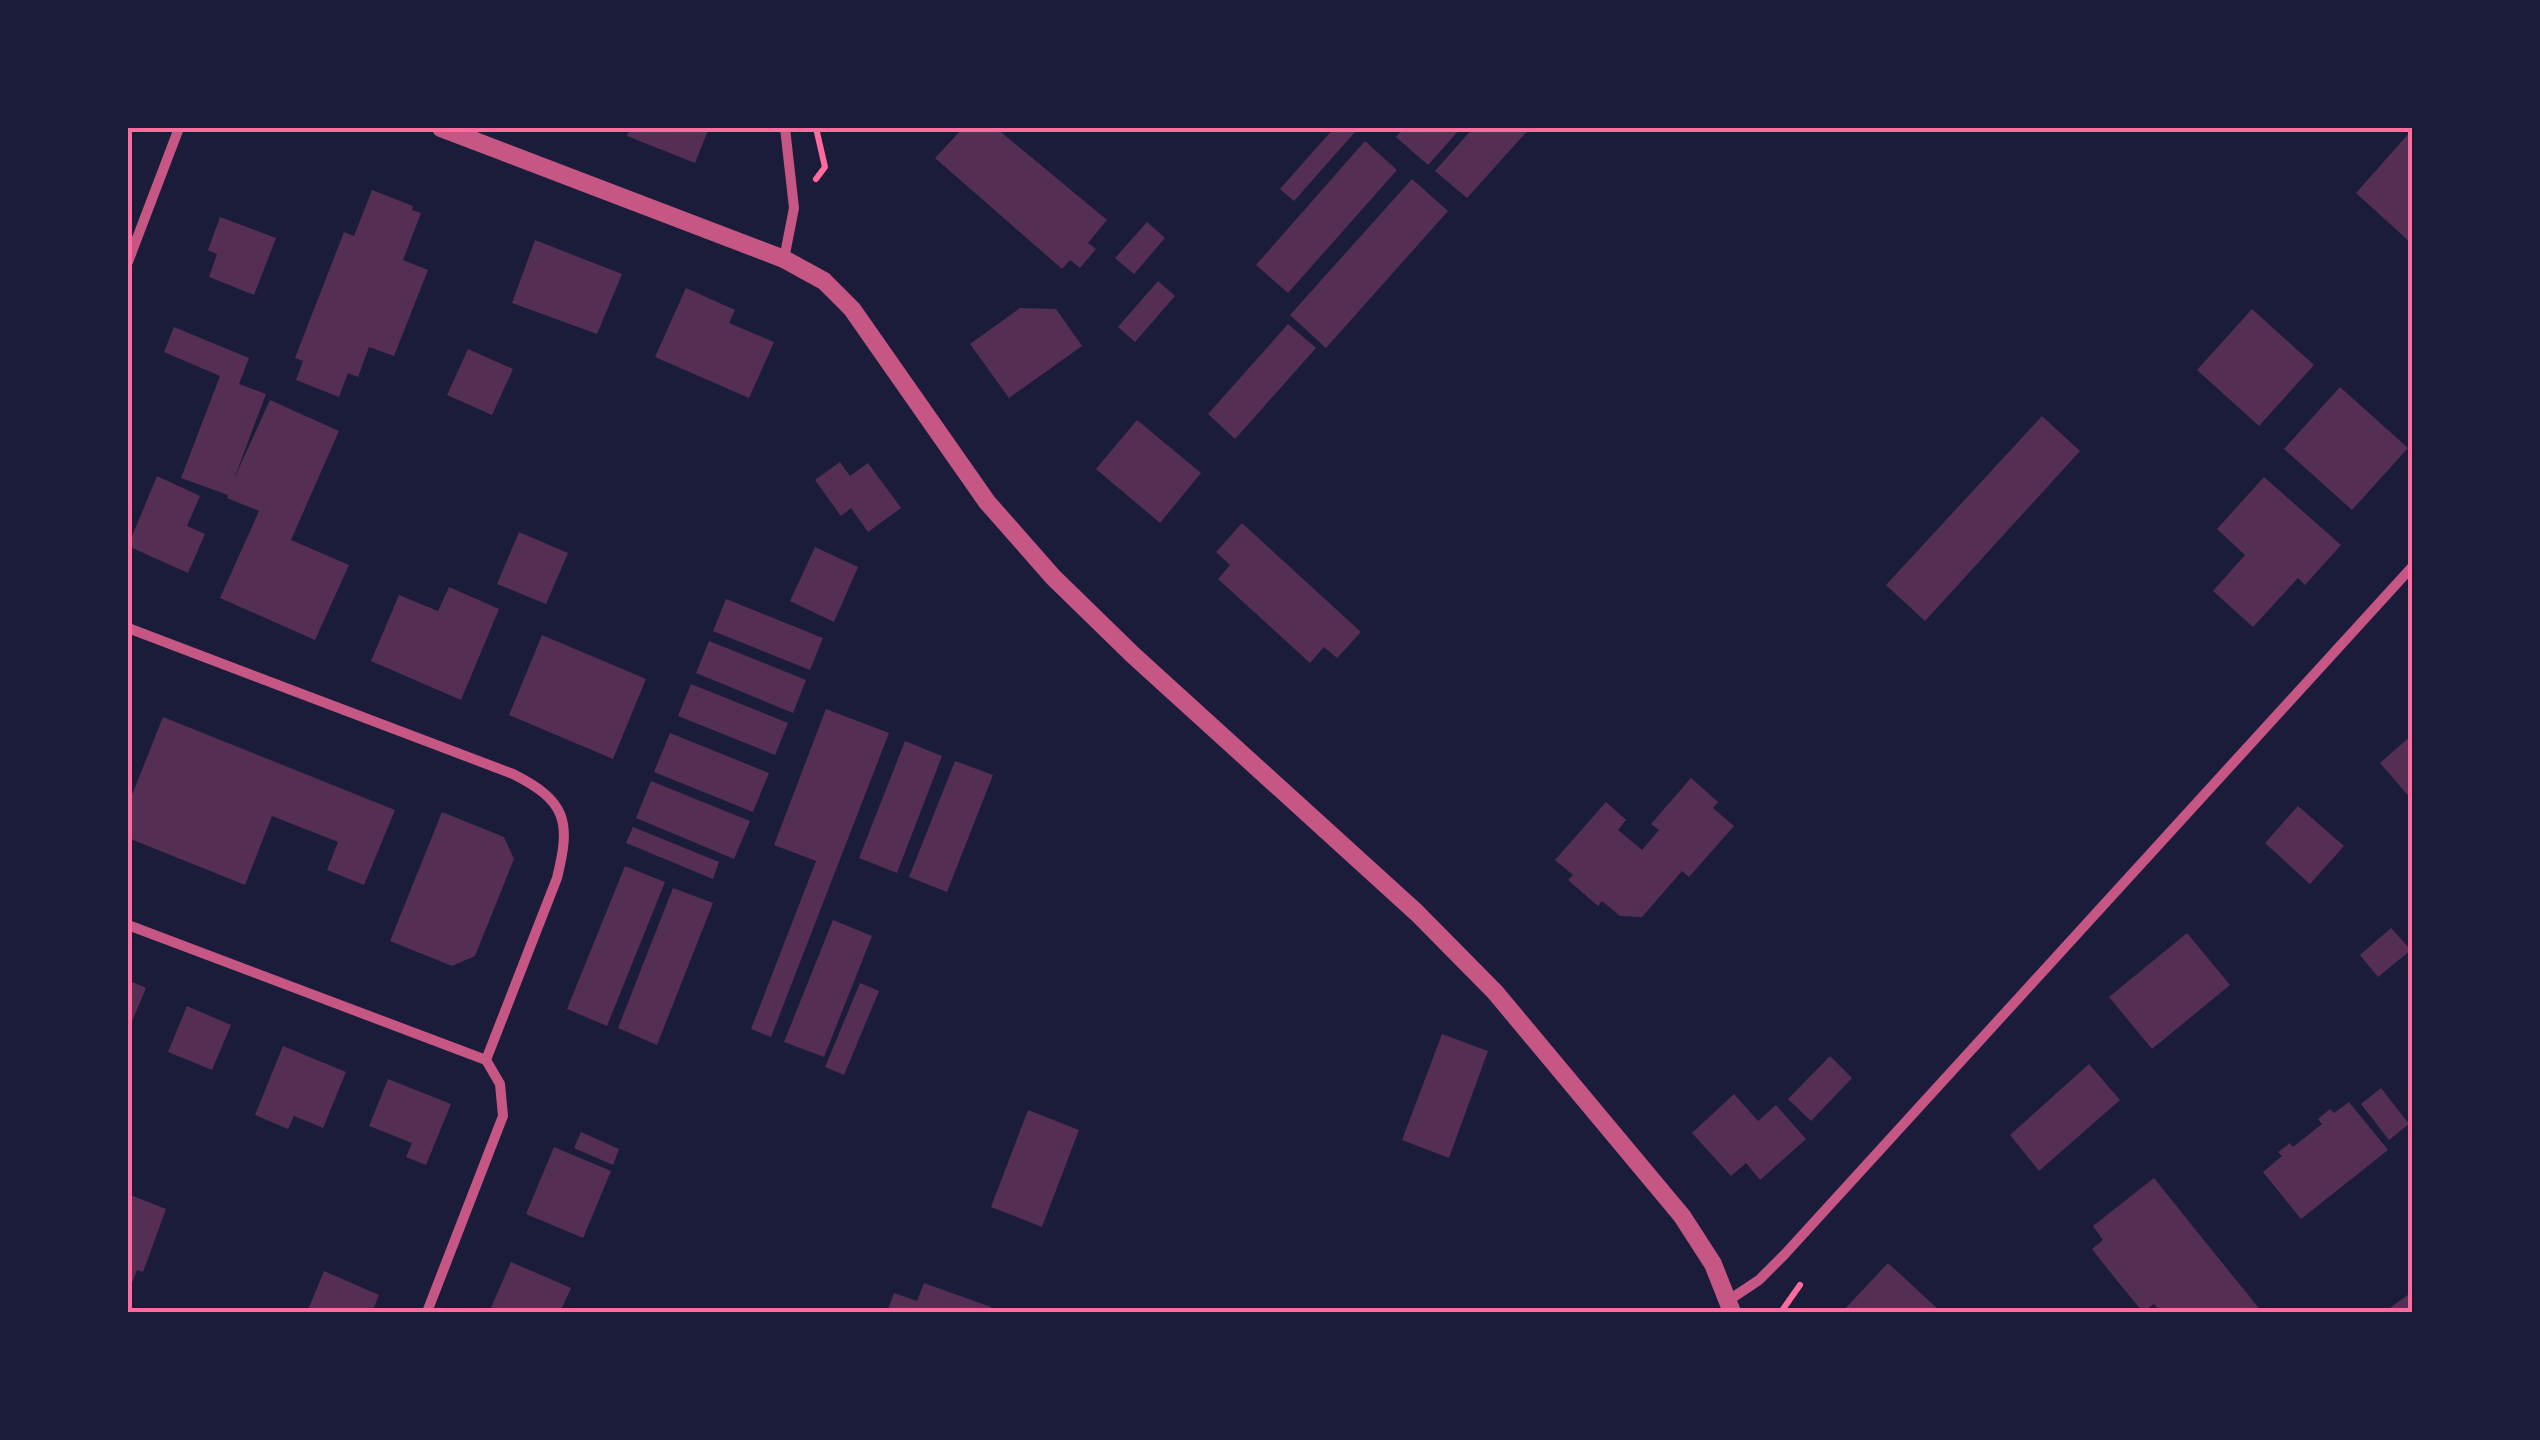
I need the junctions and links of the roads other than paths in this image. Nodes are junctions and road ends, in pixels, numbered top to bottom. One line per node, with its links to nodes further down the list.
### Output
1 (179, 128): 5 (street)
2 (441, 128): 4 (street)
3 (786, 128): 4 (street)
4 (784, 259): 10 (street)
5 (128, 262)
6 (2412, 567): 10 (street)
7 (128, 628): 9 (street)
8 (128, 925): 9 (street)
9 (486, 1060): 11 (street)
10 (1730, 1306)
11 (426, 1312)

